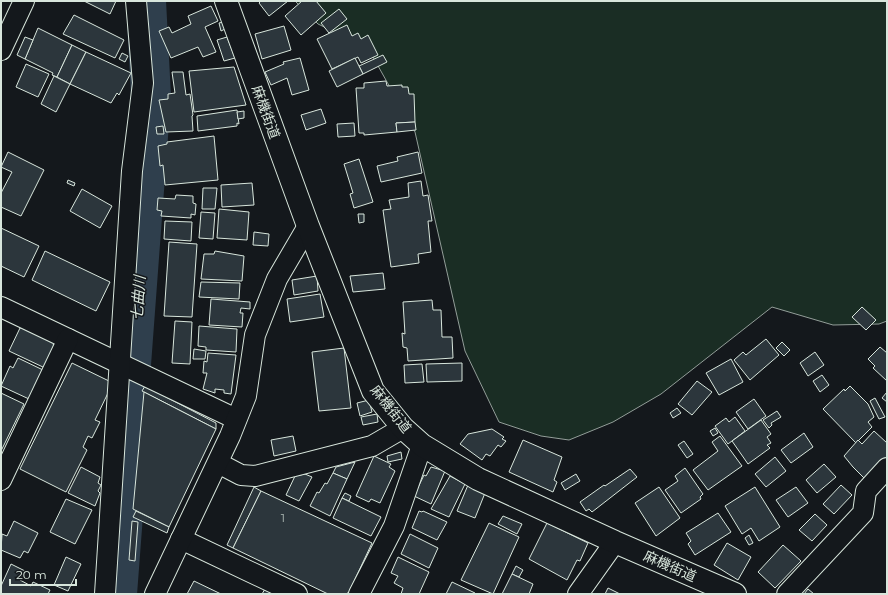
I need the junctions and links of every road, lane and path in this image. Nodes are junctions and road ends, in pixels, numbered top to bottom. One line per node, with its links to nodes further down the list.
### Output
1 (24, 1): 4 (street)
2 (136, 1): 8 (street)
3 (226, 1): 5 (street, 麻機街道)
4 (1, 50)
5 (308, 226): 9 (street); 10 (street, 麻機街道)
6 (1, 307): 7 (street)
7 (68, 339): 8 (street); 14 (street)
8 (119, 363): 9 (street); 17 (street)
9 (236, 419): 12 (street)
10 (403, 428): 11 (street, 麻機街道); 12 (street)
11 (422, 445): 16 (street, 麻機街道); 20 (street)
12 (218, 463): 15 (street)
13 (887, 468): 23 (street)
14 (1, 480)
15 (181, 539): 18 (street); 19 (street)
16 (615, 542): 21 (street); 22 (street, 麻機街道)
17 (105, 594)
18 (155, 594)
19 (297, 594)
20 (359, 594)
21 (578, 594)
22 (735, 594)
23 (786, 594)

